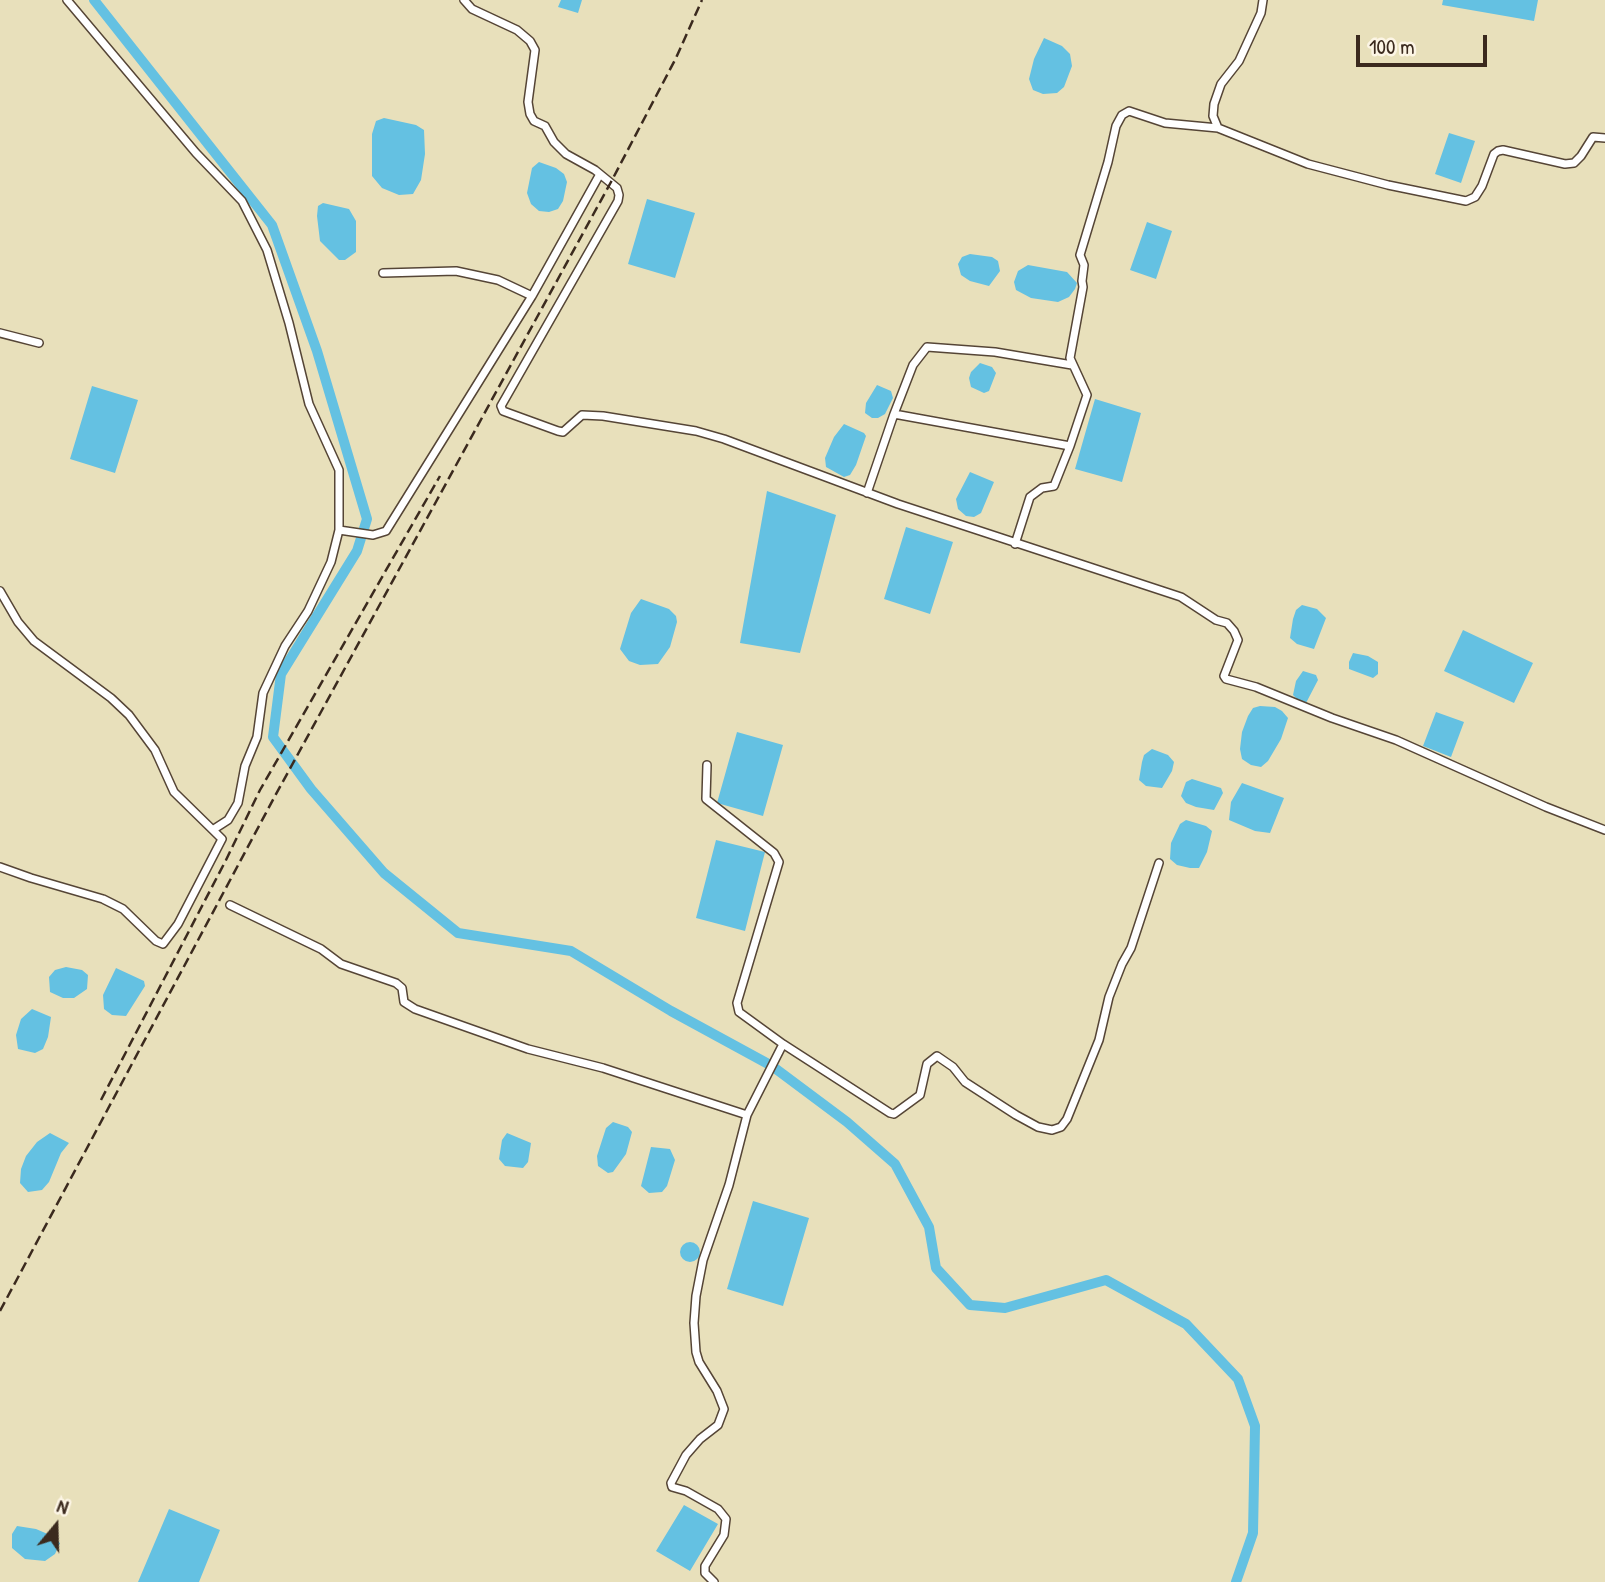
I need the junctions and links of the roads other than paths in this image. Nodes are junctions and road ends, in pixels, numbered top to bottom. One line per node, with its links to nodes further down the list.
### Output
1 (67, 0): 15 (street)
2 (464, 0): 6 (street)
3 (1263, 0): 4 (street)
4 (1219, 128): 5 (street); 11 (street)
5 (1605, 138)
6 (600, 174): 8 (street); 14 (street)
7 (383, 273): 8 (street)
8 (532, 296): 15 (street)
9 (0, 333): 10 (street)
10 (39, 343)
11 (1072, 365): 12 (street); 13 (street)
12 (894, 414): 13 (street); 14 (street)
13 (1070, 446): 16 (street)
14 (867, 493): 16 (street)
15 (339, 530): 19 (street)
16 (1015, 544): 20 (street)
17 (0, 592): 19 (street)
18 (707, 765): 24 (street)
19 (214, 829): 22 (street)
20 (1605, 830)
21 (1159, 863): 24 (street)
22 (0, 867)
23 (230, 905): 25 (street)
24 (781, 1046): 25 (street)
25 (747, 1115): 26 (street)
26 (714, 1582)

